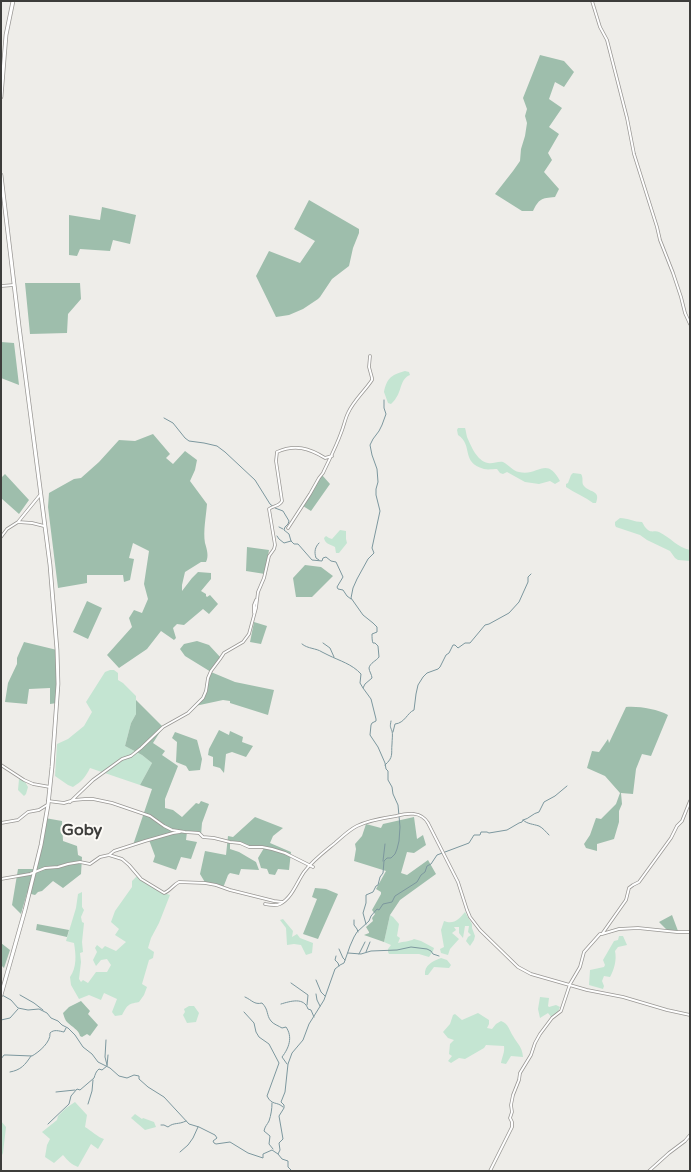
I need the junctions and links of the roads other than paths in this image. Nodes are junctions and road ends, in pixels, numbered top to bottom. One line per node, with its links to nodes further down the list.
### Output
1 (13, 1): 3 (main road)
2 (592, 1): 7 (street)
3 (1, 97)
4 (1, 175): 5 (main road)
5 (14, 285): 6 (street); 10 (main road)
6 (1, 286)
7 (690, 324)
8 (370, 356): 9 (street)
9 (332, 456): 13 (street); 18 (street)
10 (40, 495): 11 (street); 12 (main road)
11 (18, 522): 12 (street); 14 (street)
12 (44, 526): 16 (main road)
13 (288, 528)
14 (1, 537)
15 (1, 766): 16 (street)
16 (50, 786): 19 (main road)
17 (690, 801): 30 (street)
18 (70, 802): 19 (street); 21 (street)
19 (48, 803): 20 (street); 25 (main road)
20 (1, 824)
21 (185, 832): 22 (street); 23 (street)
22 (109, 855): 25 (street); 27 (street)
23 (309, 866): 24 (street); 27 (street); 31 (street)
24 (313, 868)
25 (35, 872): 26 (street); 32 (main road)
26 (1, 879)
27 (284, 901): 28 (street)
28 (265, 904)
29 (690, 932): 30 (street)
30 (602, 934): 31 (street)
31 (570, 984): 33 (street); 35 (street)
32 (1, 994)
33 (690, 1015)
34 (690, 1135): 36 (street)
35 (490, 1171)
36 (649, 1171)

